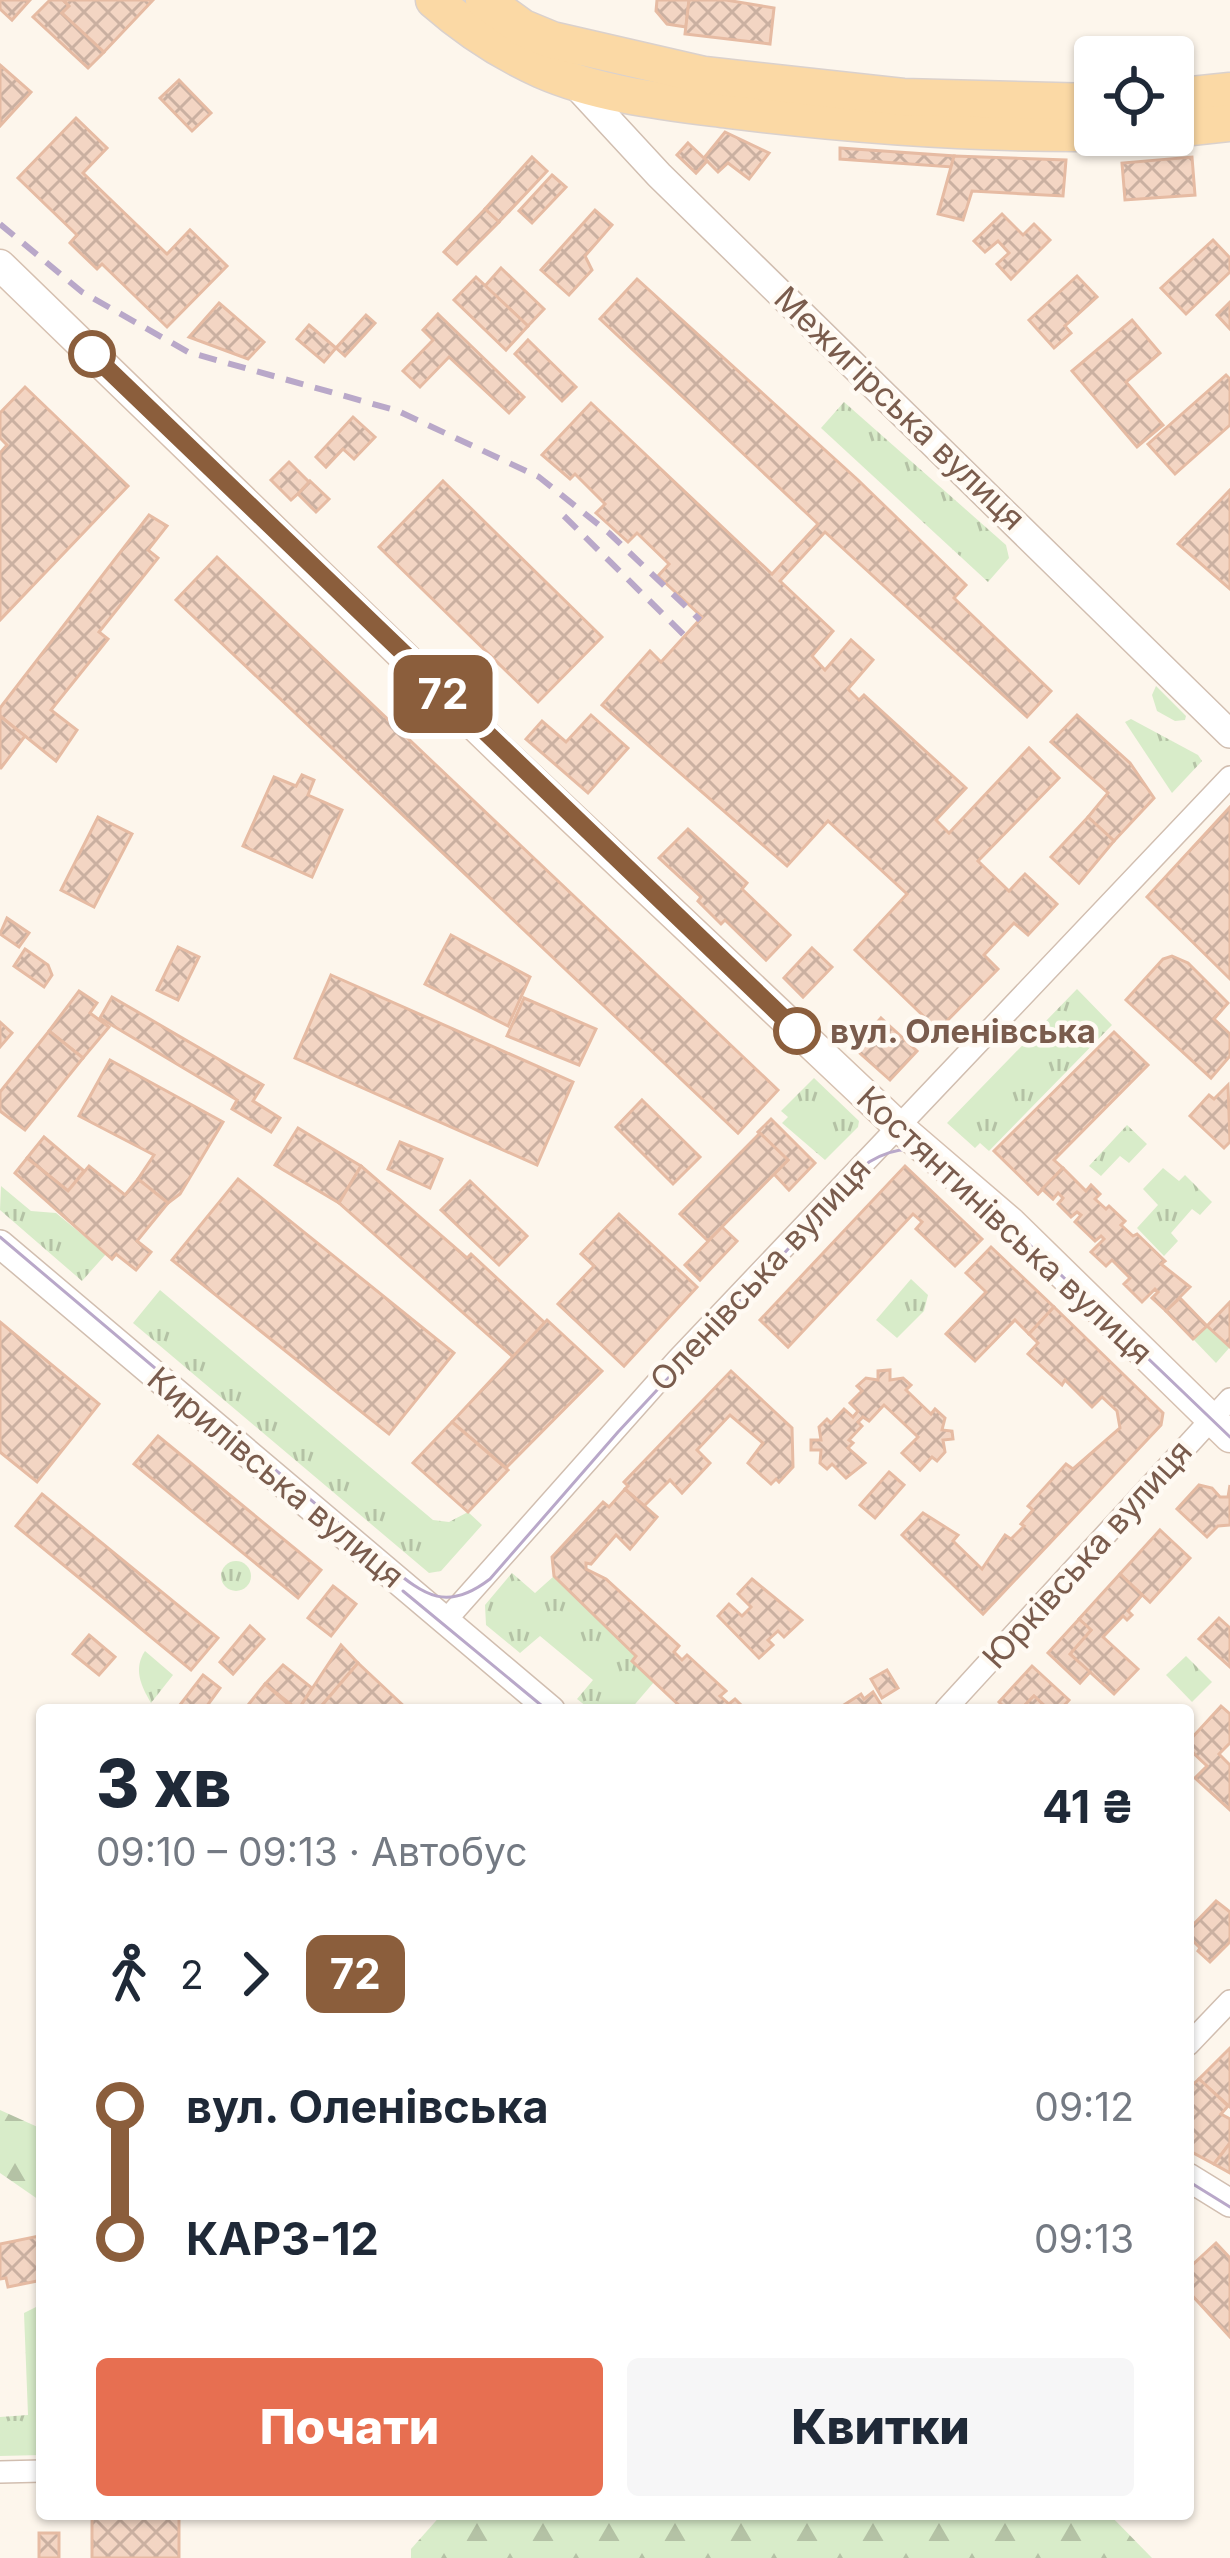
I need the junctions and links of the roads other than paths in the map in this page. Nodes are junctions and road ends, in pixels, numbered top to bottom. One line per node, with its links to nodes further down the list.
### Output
1 (434, 0): 4 (main road, Межигірська вулиця)
2 (484, 0): 3 (main road, Межигірська вулиця)
3 (524, 28): 4 (street, Межигірська вулиця); 7 (main road)
4 (572, 81): 10 (main road); 12 (street, Межигірська вулиця)
5 (1230, 92): 6 (main road)
6 (1194, 95)
7 (1074, 102)
8 (1230, 122): 9 (main road)
9 (1194, 126)
10 (1074, 133)
11 (0, 265): 14 (main road, Костянтинівська вулиця)
12 (1230, 734)
13 (1230, 777): 14 (street, Оленівська вулиця)
14 (899, 1127): 16 (main road, Костянтинівська вулиця); 17 (street, Оленівська вулиця)
15 (0, 1244): 17 (street, Кирилівська вулиця)
16 (1224, 1418): 19 (street, Юрківська вулиця)
17 (446, 1620): 18 (street, Кирилівська вулиця)
18 (544, 1704)
19 (951, 1704)
20 (1230, 2001): 21 (street)
21 (1194, 2039)
22 (1194, 2181): 23 (street)
23 (1230, 2203)
24 (36, 2470): 25 (street)
25 (0, 2472)

